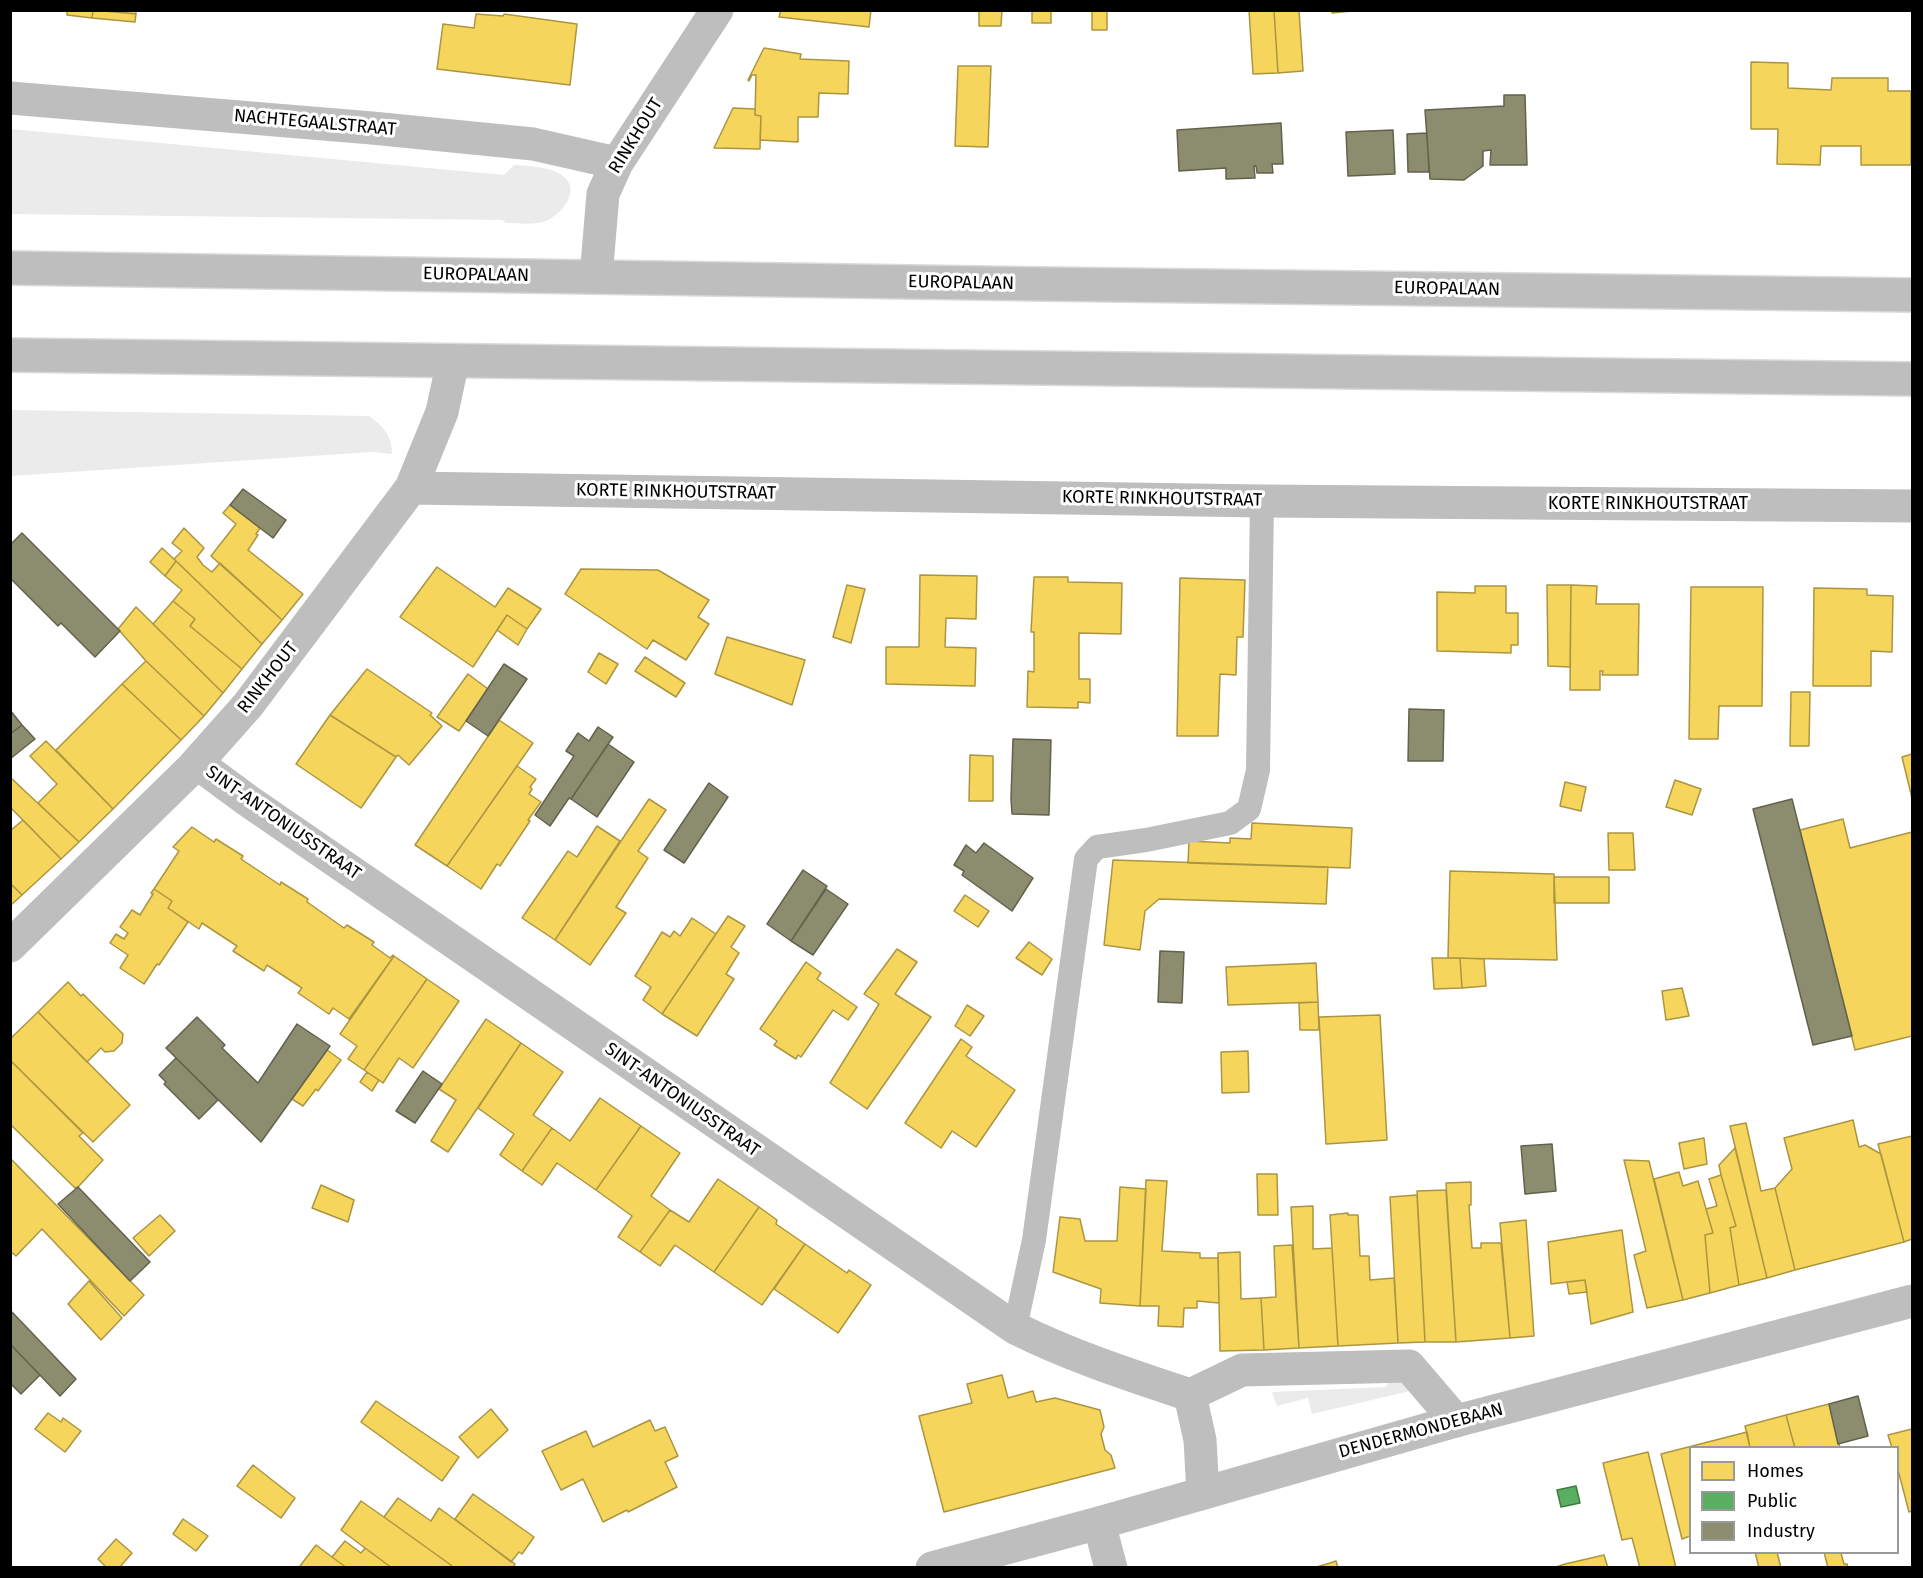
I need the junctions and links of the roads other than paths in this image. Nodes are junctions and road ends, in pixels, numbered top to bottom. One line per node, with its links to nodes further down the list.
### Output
1 (717, 10): 3 (main road, RINKHOUT)
2 (10, 98): 3 (main road, NACHTEGAALSTRAAT)
3 (617, 163): 5 (main road, RINKHOUT)
4 (10, 268): 5 (main road, EUROPALAAN)
5 (596, 277): 6 (main road, EUROPALAAN)
6 (1912, 295)
7 (10, 355): 8 (main road)
8 (453, 361): 9 (main road); 10 (main road, RINKHOUT)
9 (1912, 379)
10 (411, 488): 11 (main road, KORTE RINKHOUTSTRAAT); 13 (main road, RINKHOUT)
11 (1262, 501): 12 (main road, KORTE RINKHOUTSTRAAT); 16 (lane)
12 (1912, 506)
13 (197, 763): 14 (main road, RINKHOUT); 16 (main road, SINT-ANTONIUSSTRAAT)
14 (10, 946)
15 (1912, 1301): 18 (main road, DENDERMONDEBAAN)
16 (1015, 1328): 17 (main road, SINT-ANTONIUSSTRAAT)
17 (1190, 1395): 18 (main road); 19 (main road)
18 (1456, 1421): 19 (main road, DENDERMONDEBAAN)
19 (1203, 1492): 20 (main road, DENDERMONDEBAAN)
20 (1099, 1523): 21 (main road, DENDERMONDEBAAN); 22 (main road)
21 (932, 1568)
22 (1111, 1568)

